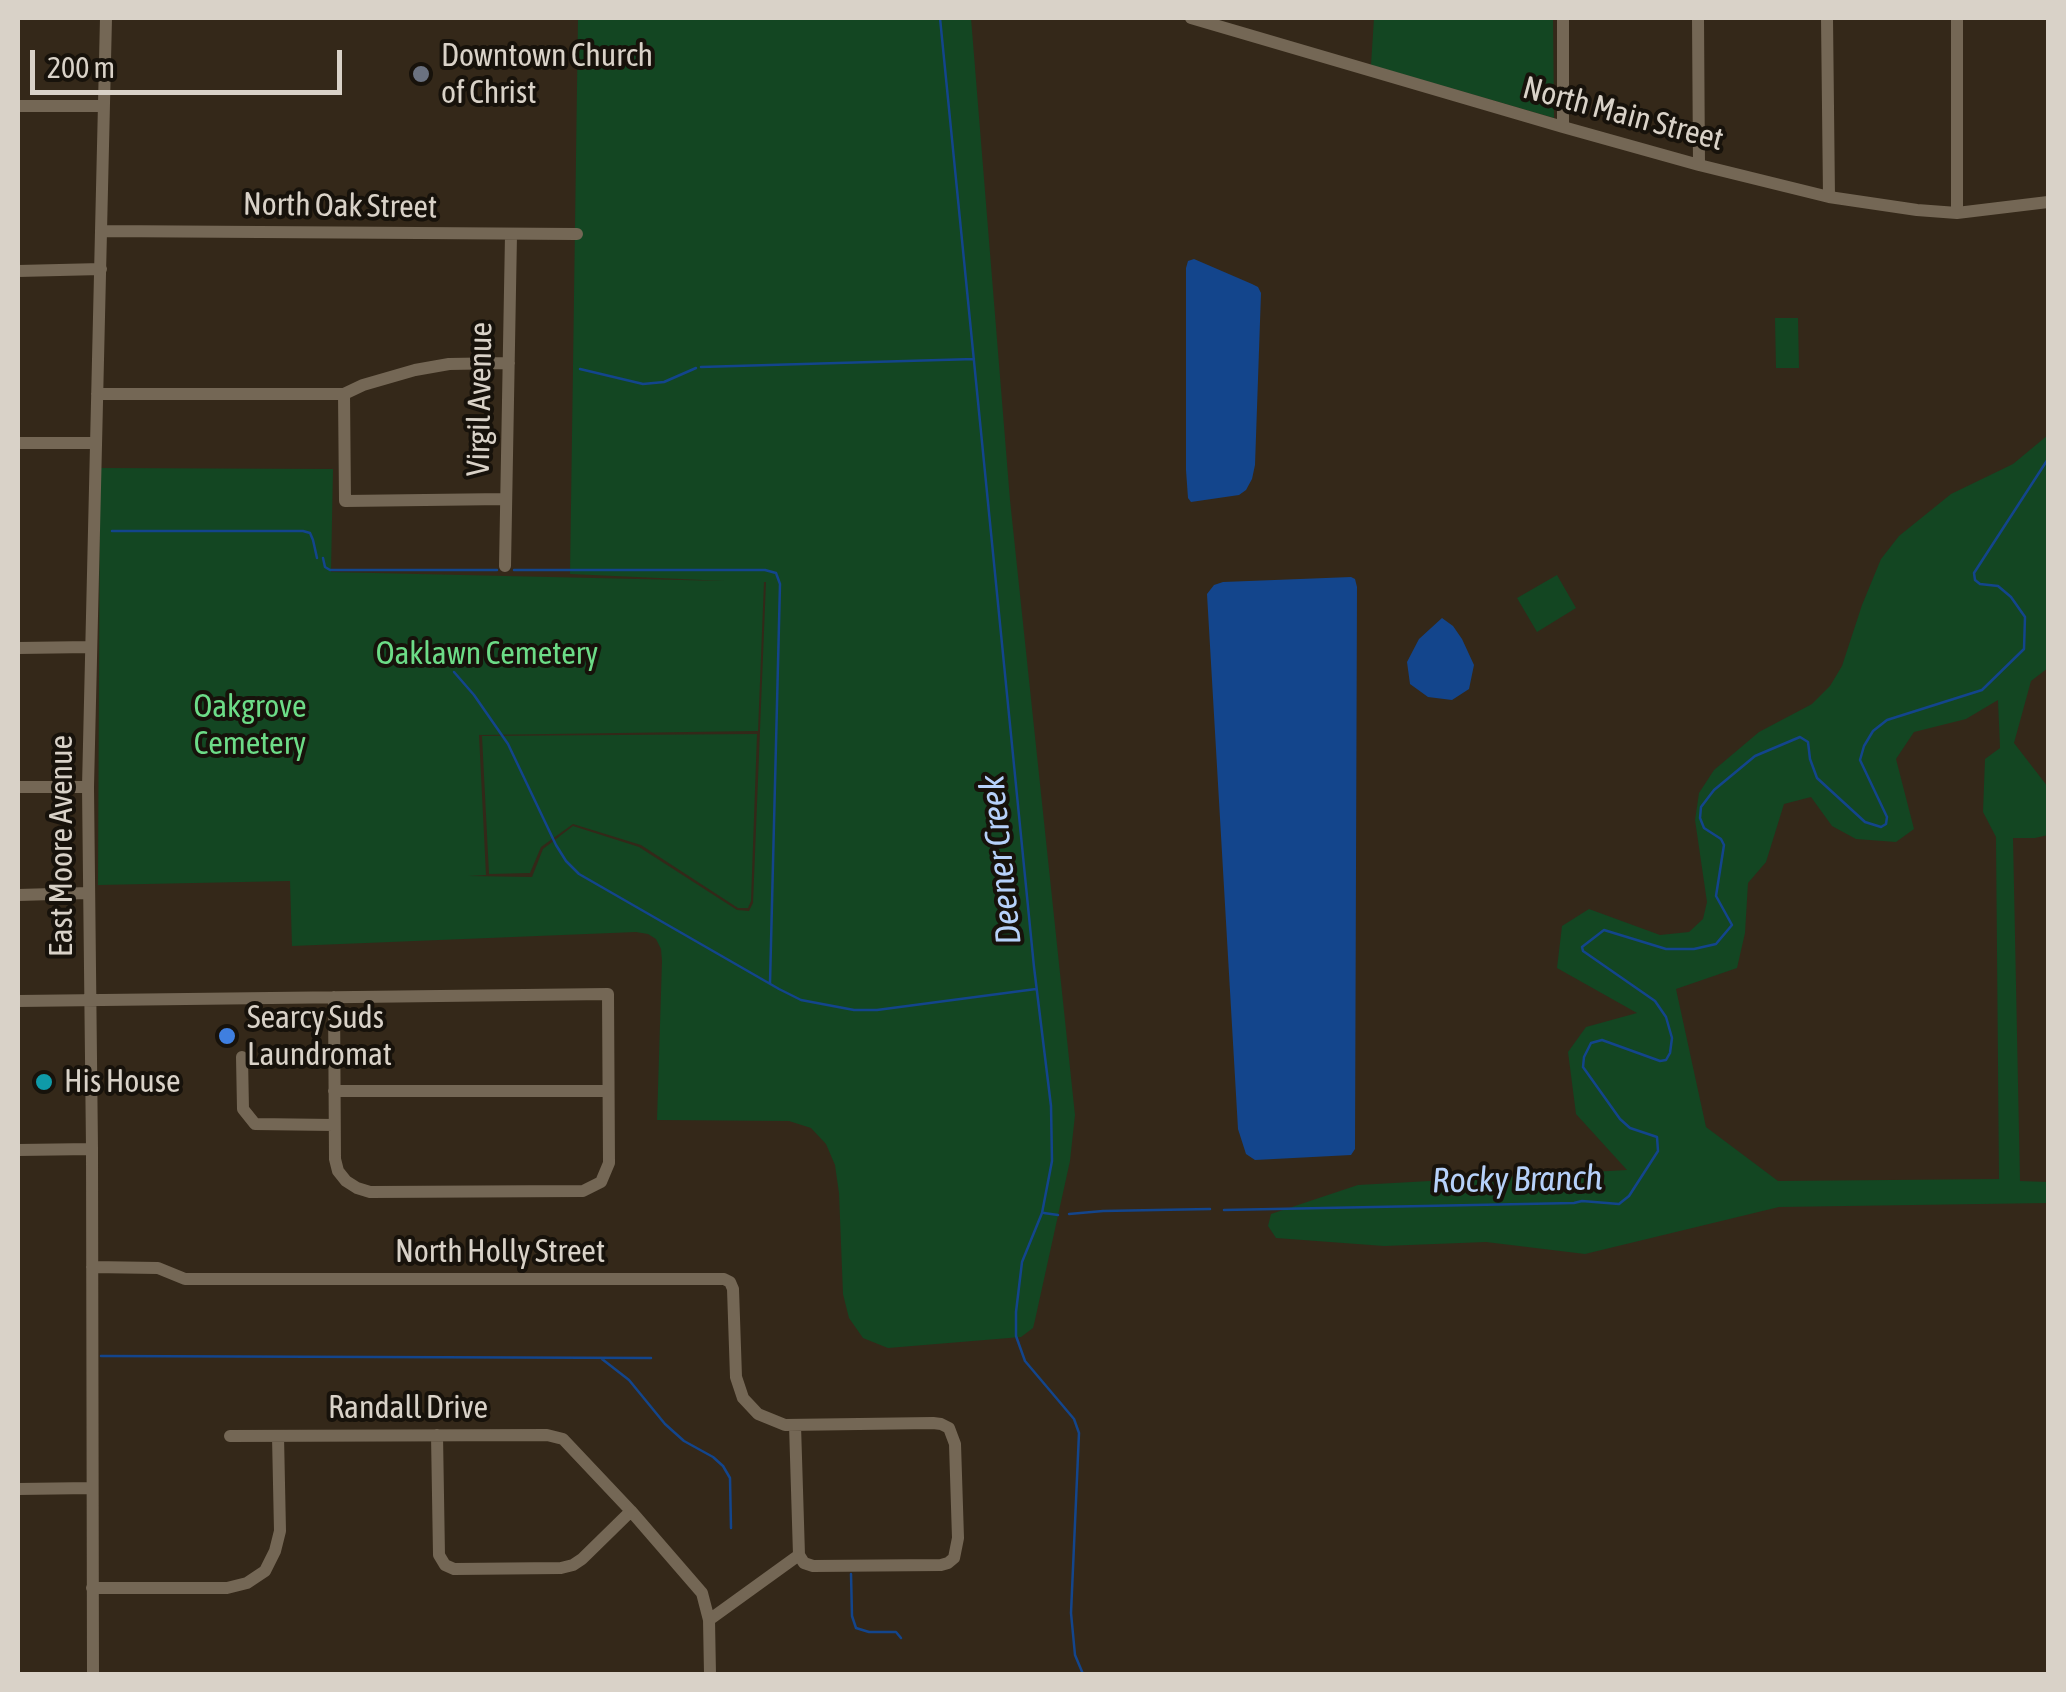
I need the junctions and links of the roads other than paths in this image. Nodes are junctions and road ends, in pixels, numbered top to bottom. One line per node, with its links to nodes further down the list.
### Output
1 (106, 18): 8 (street, East Moore Avenue)
2 (1191, 18): 9 (street, North Main Street)
3 (1563, 18): 9 (street)
4 (1698, 18): 10 (street)
5 (1827, 18): 11 (street)
6 (1957, 18): 13 (street)
7 (18, 106): 8 (street)
8 (104, 106): 14 (street, East Moore Avenue)
9 (1564, 128): 10 (street, North Main Street)
10 (1699, 165): 11 (street, North Main Street)
11 (1829, 197): 13 (street, North Main Street)
12 (2048, 202): 13 (street, North Main Street)
13 (1957, 213)
14 (102, 231): 16 (street, North Oak Street); 17 (street, East Moore Avenue)
15 (577, 234): 16 (street, North Oak Street)
16 (511, 235): 19 (street, Virgil Avenue)
17 (100, 269): 18 (street); 20 (street, East Moore Avenue)
18 (18, 271)
19 (509, 362): 21 (street); 24 (street, Virgil Avenue)
20 (98, 394): 21 (street); 23 (street, East Moore Avenue)
21 (344, 394): 24 (street)
22 (18, 443): 23 (street)
23 (96, 443): 26 (street, East Moore Avenue)
24 (505, 500): 25 (street, Virgil Avenue)
25 (505, 566)
26 (91, 647): 27 (street); 28 (street, East Moore Avenue)
27 (18, 648)
28 (88, 787): 29 (street); 30 (street, East Moore Avenue)
29 (18, 788)
30 (89, 893): 31 (street); 33 (street, East Moore Avenue)
31 (18, 895)
32 (334, 997): 33 (street); 36 (street); 37 (street)
33 (90, 1000): 34 (street); 39 (street, East Moore Avenue)
34 (18, 1001)
35 (242, 1057): 38 (street)
36 (608, 1090): 37 (street); 38 (street)
37 (334, 1091): 38 (street)
38 (334, 1125)
39 (92, 1149): 40 (street); 41 (street, East Moore Avenue)
40 (18, 1150)
41 (92, 1268): 42 (street, North Holly Street); 46 (street, East Moore Avenue)
42 (795, 1425): 49 (street); 49 (street)
43 (437, 1435): 45 (street, Randall Drive); 48 (street, Randall Drive); 48 (street)
44 (230, 1436): 45 (street, Randall Drive)
45 (278, 1436): 50 (street)
46 (92, 1488): 47 (street); 50 (street, East Moore Avenue)
47 (18, 1489)
48 (631, 1512): 51 (street, Randall Drive)
49 (799, 1556): 51 (street)
50 (92, 1588): 52 (street, East Moore Avenue)
51 (709, 1620): 53 (street, Randall Drive)
52 (92, 1674)
53 (710, 1674)

